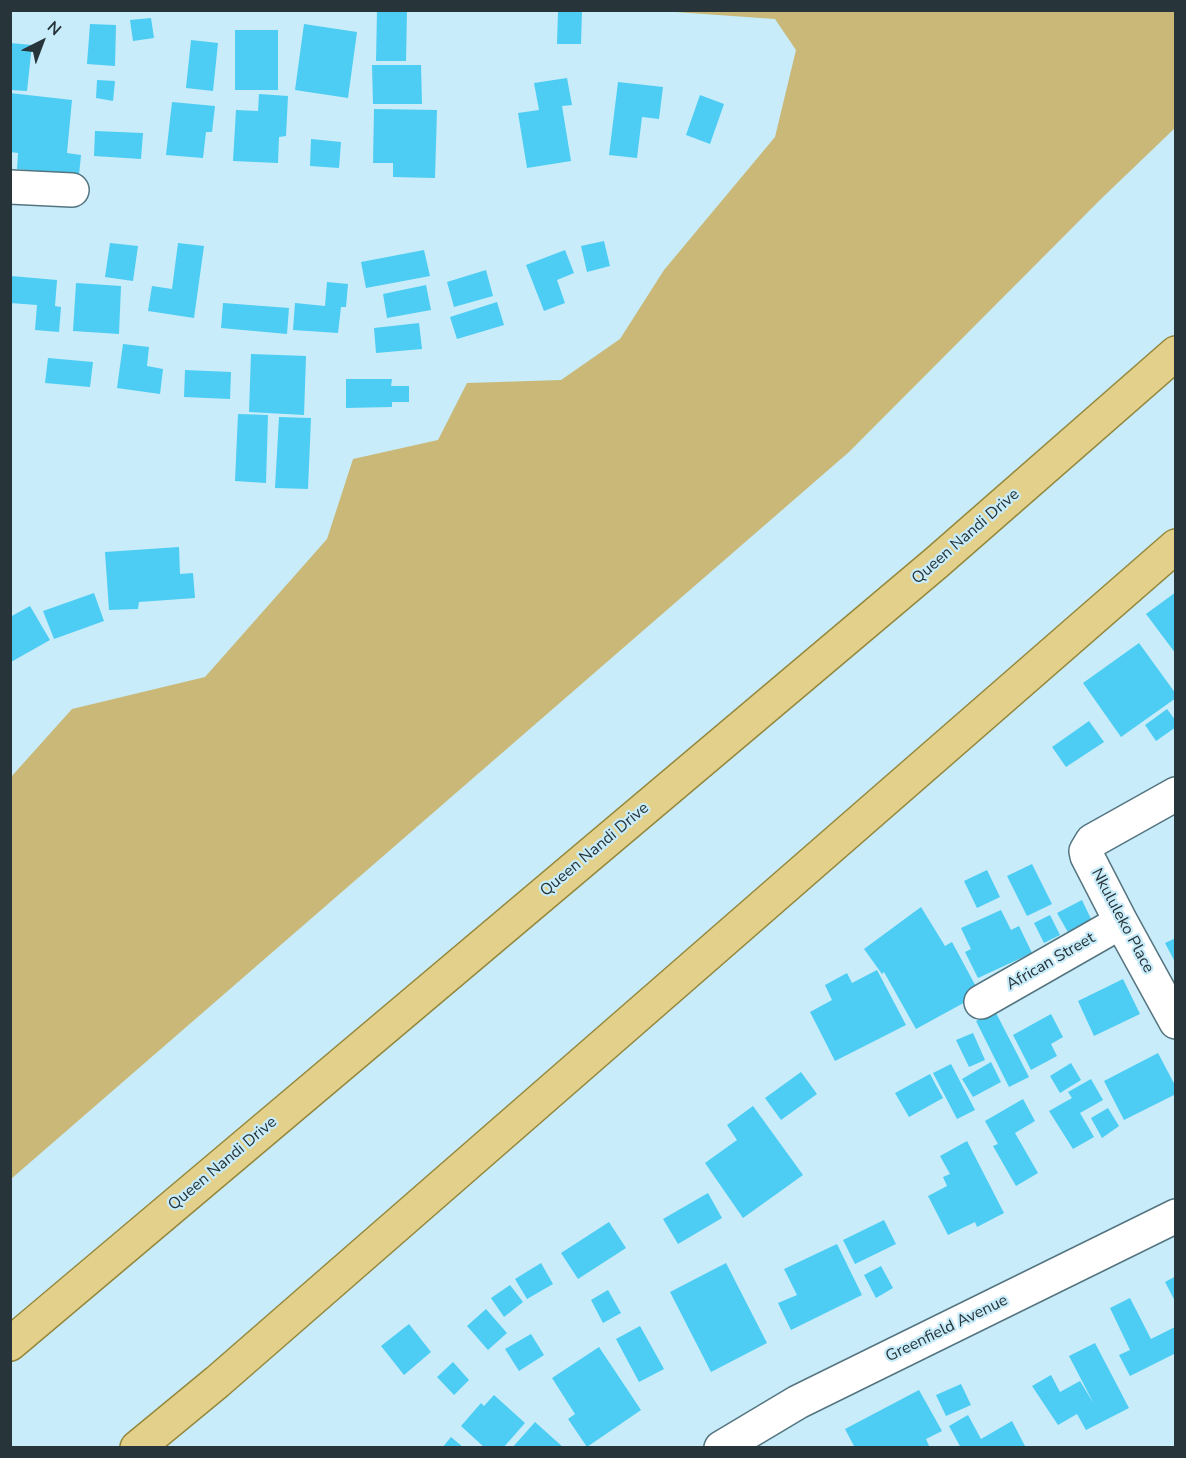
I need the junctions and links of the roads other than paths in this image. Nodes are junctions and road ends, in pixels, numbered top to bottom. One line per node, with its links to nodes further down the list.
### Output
1 (10, 187): 2 (street)
2 (72, 190)
3 (1176, 353): 10 (main road, Queen Nandi Drive)
4 (1176, 546): 11 (main road)
5 (1176, 794): 6 (street, Nkululeko Place)
6 (1121, 922): 7 (street, African Street); 8 (street, Nkululeko Place)
7 (981, 1002)
8 (1176, 1022)
9 (1176, 1216): 12 (street, Greenfield Avenue)
10 (10, 1344)
11 (137, 1448)
12 (721, 1448)

